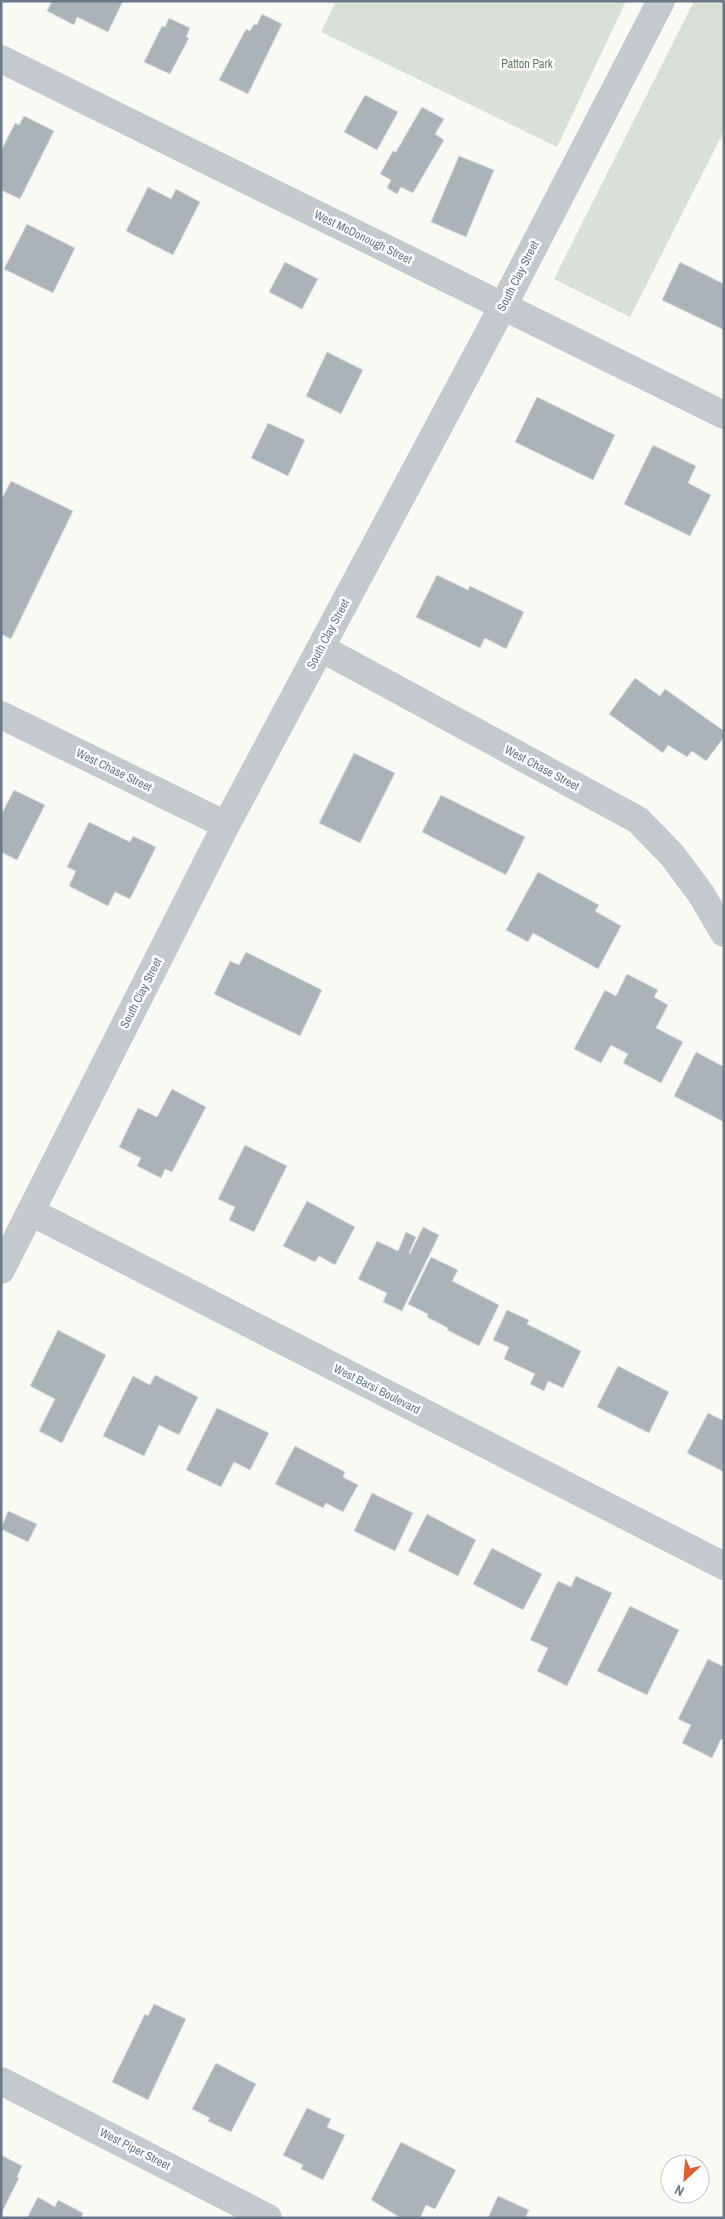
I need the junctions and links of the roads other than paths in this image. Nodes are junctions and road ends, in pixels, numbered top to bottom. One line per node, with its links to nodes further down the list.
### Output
1 (661, 1): 3 (street, South Clay Street)
2 (1, 59): 3 (street, West McDonough Street)
3 (503, 306): 4 (street, West McDonough Street); 5 (street, South Clay Street)
4 (724, 415)
5 (321, 648): 7 (street, South Clay Street); 8 (street, West Chase Street)
6 (1, 715): 7 (street, West Chase Street)
7 (226, 825): 9 (street, South Clay Street)
8 (723, 932)
9 (31, 1212): 10 (street, South Clay Street); 11 (street, West Barsi Boulevard)
10 (1, 1270)
11 (724, 1566)
12 (1, 2081): 13 (street, West Piper Street)
13 (268, 2218)

